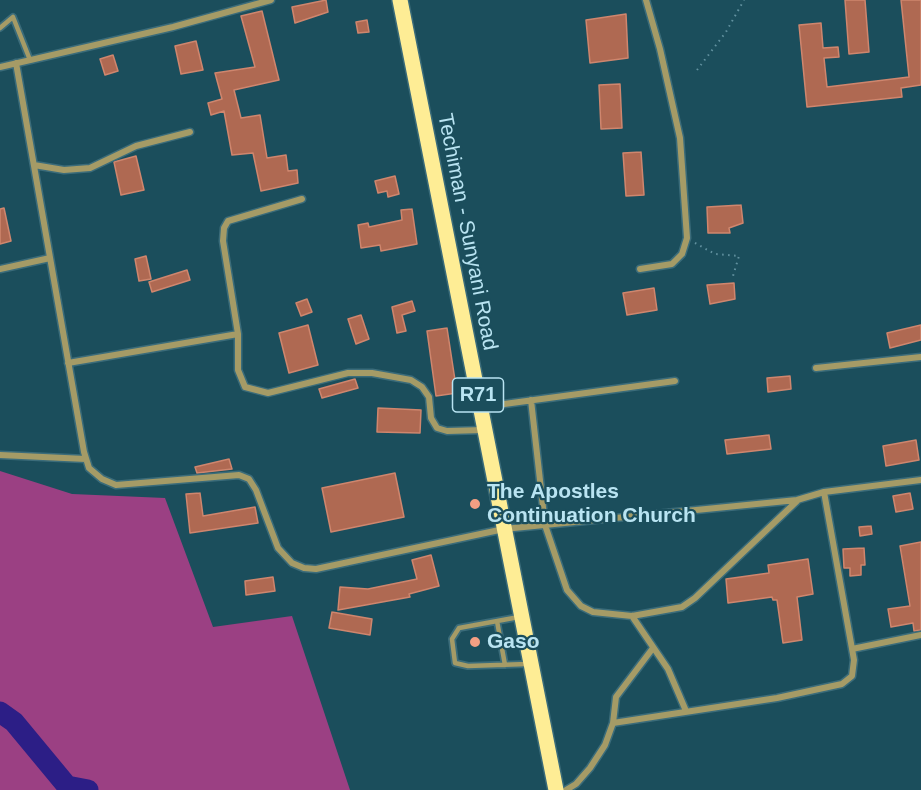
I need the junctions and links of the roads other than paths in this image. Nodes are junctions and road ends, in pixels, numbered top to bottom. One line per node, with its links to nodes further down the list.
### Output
1 (270, 0): 5 (street)
2 (400, 0): 20 (main road, Techiman - Sunyani Road / R71)
3 (646, 0): 13 (street)
4 (0, 28): 5 (lane)
5 (30, 60): 6 (street)
6 (16, 63): 7 (street); 9 (street)
7 (0, 67)
8 (190, 132): 9 (street)
9 (34, 165): 11 (street)
10 (302, 199): 14 (street)
11 (50, 258): 12 (street); 16 (street)
12 (0, 269)
13 (640, 269)
14 (238, 334): 16 (street); 21 (street)
15 (921, 357): 17 (street)
16 (68, 363): 23 (street)
17 (816, 368)
18 (675, 381): 19 (street)
19 (531, 400): 20 (street); 27 (street)
20 (480, 408): 21 (main road, Techiman - Sunyani Road / R71)
21 (484, 430): 28 (main road, Techiman - Sunyani Road / R71)
22 (0, 455): 23 (street)
23 (86, 459): 28 (street)
24 (921, 480): 25 (street)
25 (824, 492): 26 (street); 34 (street)
26 (797, 500): 27 (street); 30 (street)
27 (545, 525): 28 (street); 30 (street)
28 (504, 529): 29 (main road, Techiman - Sunyani Road / R71)
29 (522, 616): 31 (lane); 35 (main road, Techiman - Sunyani Road / R71)
30 (632, 616): 33 (street)
31 (497, 621): 36 (lane); 36 (lane)
32 (921, 635): 34 (street)
33 (653, 648): 37 (street); 38 (street)
34 (852, 649): 37 (street)
35 (531, 663): 36 (lane); 39 (main road, Techiman - Sunyani Road / R71)
36 (505, 665)
37 (686, 711): 38 (street)
38 (613, 723): 40 (street)
39 (556, 790)
40 (566, 790)

